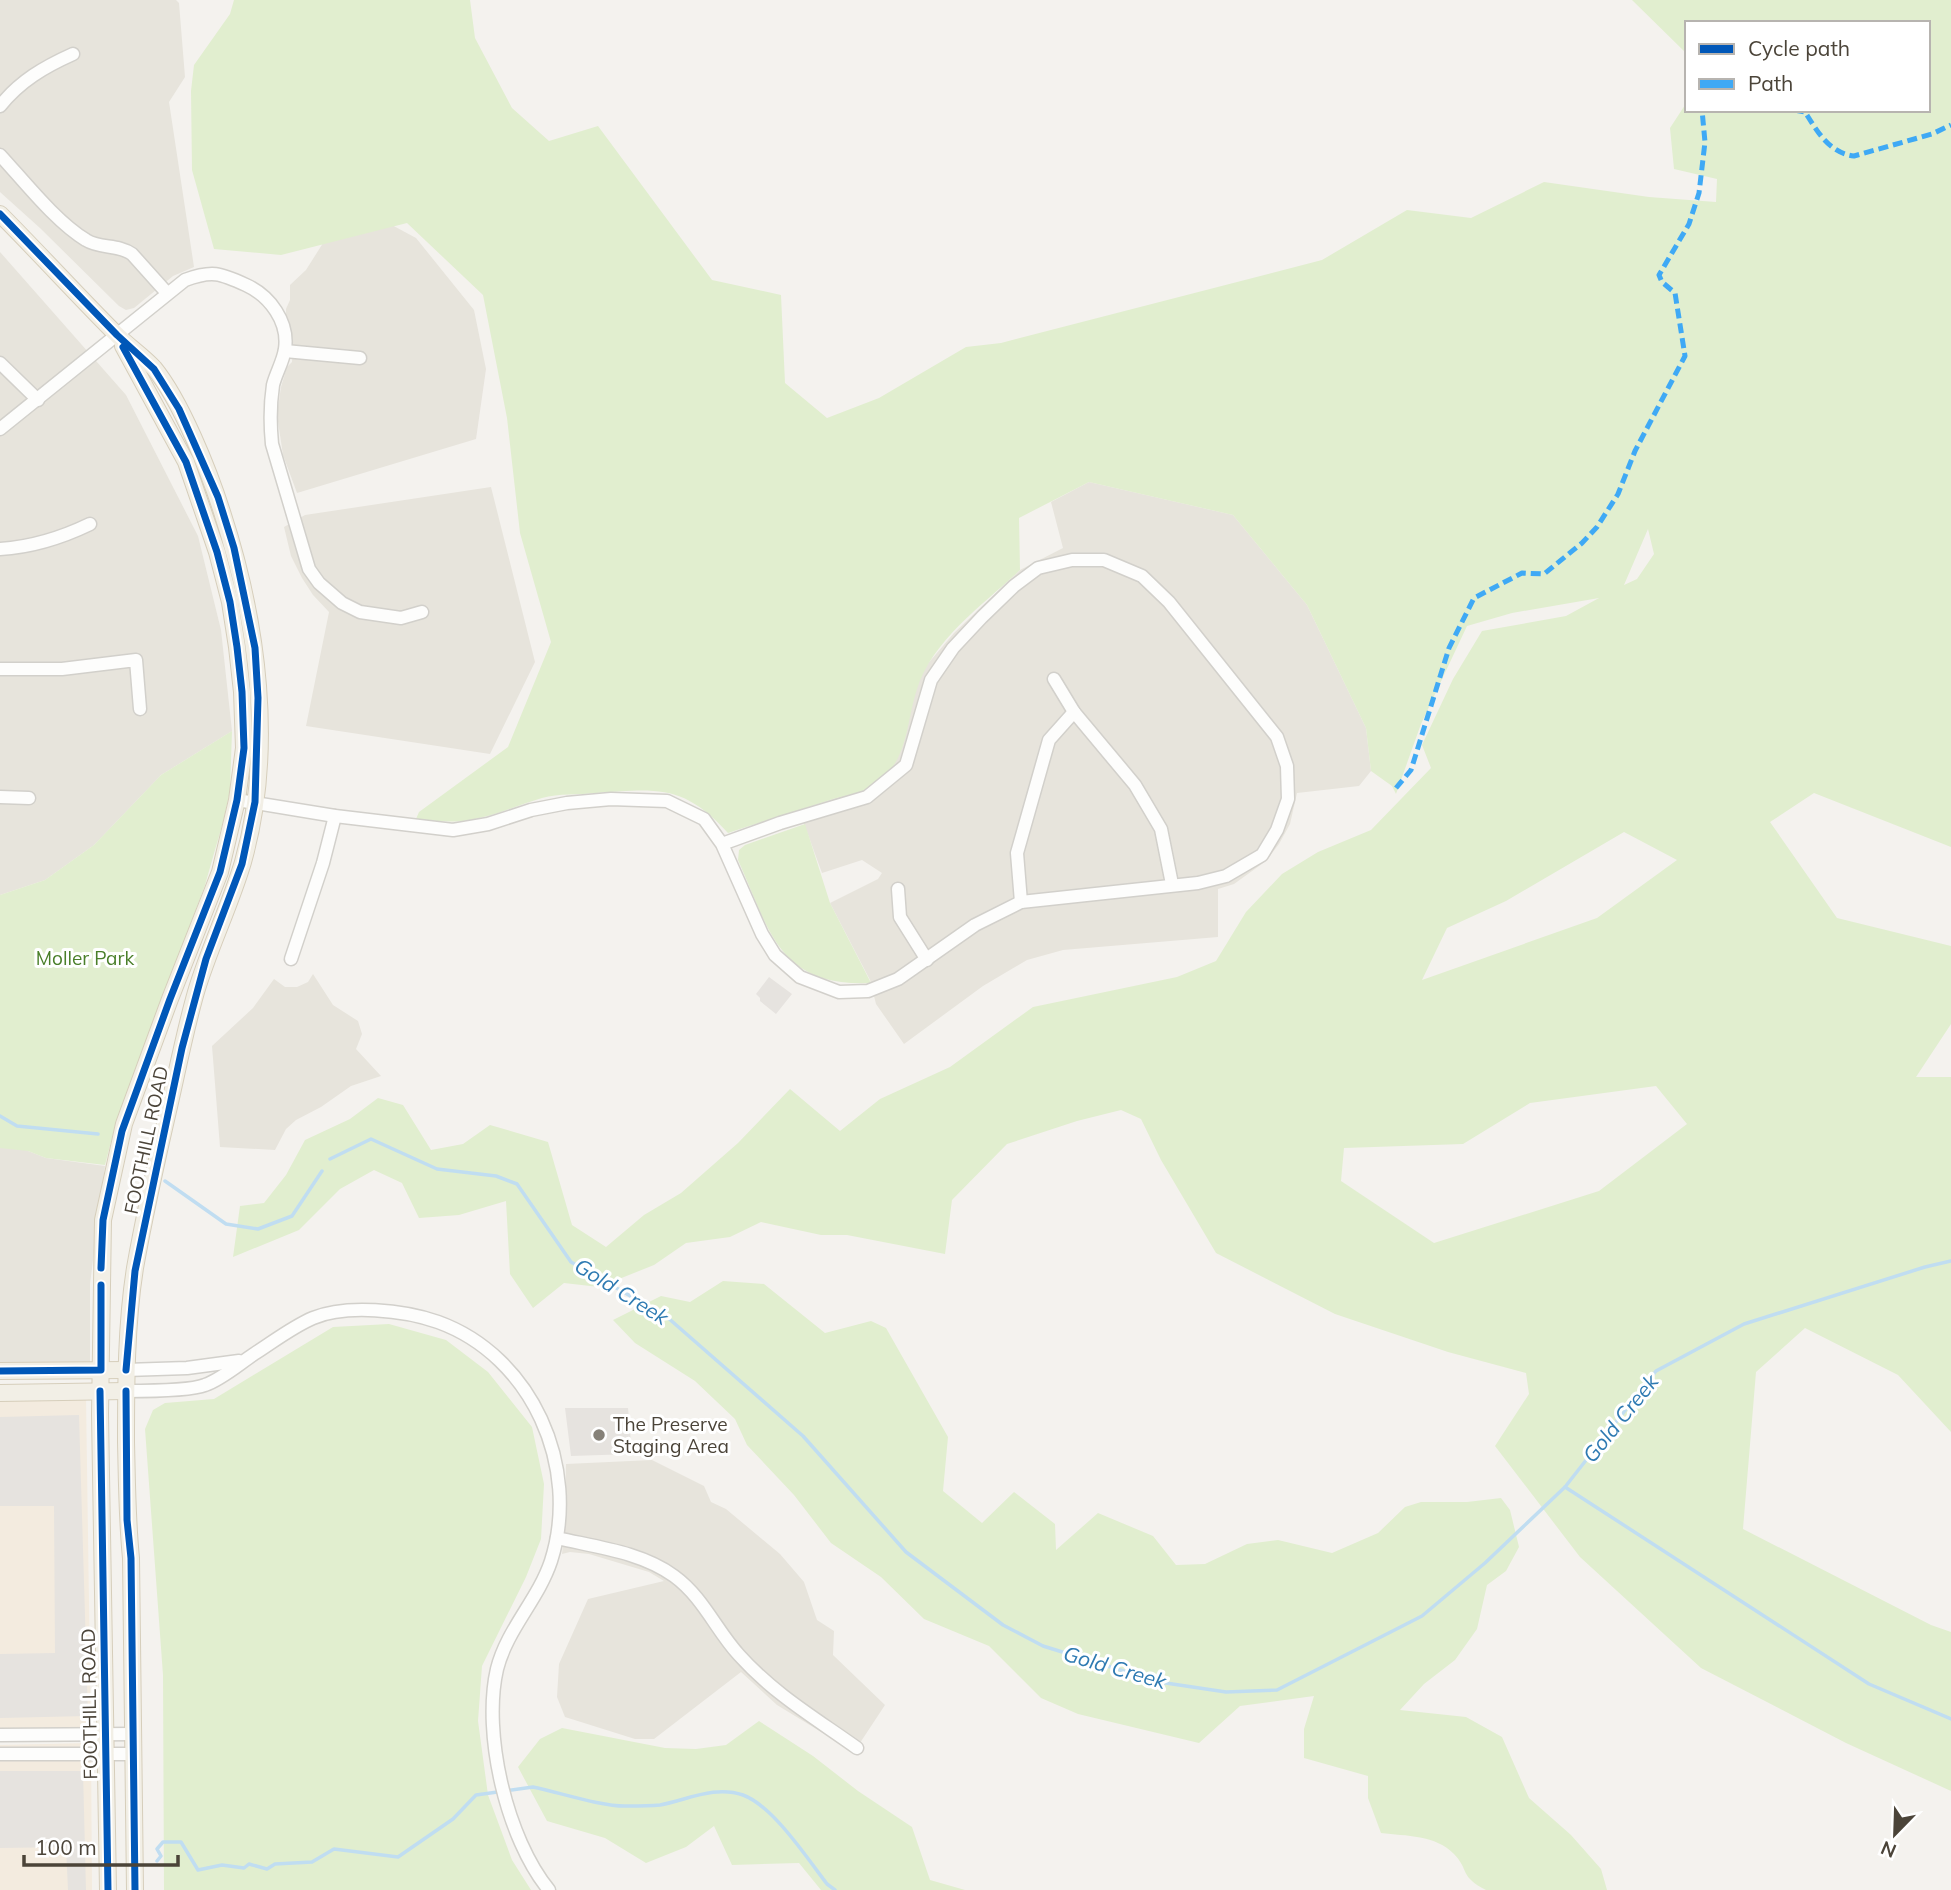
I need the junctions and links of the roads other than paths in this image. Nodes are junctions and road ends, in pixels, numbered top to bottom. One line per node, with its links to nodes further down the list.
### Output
1 (72, 54): 2 (street)
2 (0, 106)
3 (0, 155): 5 (street)
4 (0, 214): 6 (main road, FOOTHILL ROAD)
5 (167, 293): 6 (street); 7 (street)
6 (117, 335): 10 (street); 21 (main road, FOOTHILL ROAD); 22 (main road, FOOTHILL ROAD)
7 (285, 351): 8 (street); 14 (street)
8 (360, 358)
9 (0, 363): 10 (street)
10 (38, 400): 11 (street)
11 (0, 429)
12 (90, 524): 13 (street)
13 (0, 549)
14 (422, 612)
15 (0, 670): 17 (street)
16 (1054, 679): 18 (street)
17 (140, 709)
18 (1074, 712): 25 (street); 27 (street)
19 (0, 797): 20 (street)
20 (29, 798)
21 (237, 800): 22 (street); 31 (main road, FOOTHILL ROAD)
22 (255, 802): 23 (street); 32 (main road, FOOTHILL ROAD)
23 (335, 816): 24 (street); 28 (street)
24 (722, 844): 25 (street); 29 (street)
25 (1172, 884): 27 (street)
26 (898, 890): 29 (street)
27 (1021, 902): 29 (street)
28 (291, 959)
29 (927, 960)
30 (243, 1361): 32 (street); 35 (street); 37 (street)
31 (100, 1370): 32 (main road); 33 (main road); 34 (main road, FOOTHILL ROAD)
32 (126, 1370): 35 (main road, FOOTHILL ROAD)
33 (0, 1371)
34 (100, 1391): 35 (main road); 36 (main road); 40 (main road, FOOTHILL ROAD)
35 (126, 1391): 38 (main road, FOOTHILL ROAD)
36 (0, 1392)
37 (557, 1538): 41 (street); 47 (street)
38 (133, 1734): 40 (street); 44 (main road, FOOTHILL ROAD)
39 (0, 1735): 40 (street)
40 (105, 1735): 43 (main road, FOOTHILL ROAD)
41 (857, 1748)
42 (0, 1754): 43 (street)
43 (106, 1754): 44 (street); 45 (main road, FOOTHILL ROAD)
44 (133, 1754): 46 (main road, FOOTHILL ROAD)
45 (108, 1890)
46 (135, 1890)
47 (549, 1890)

